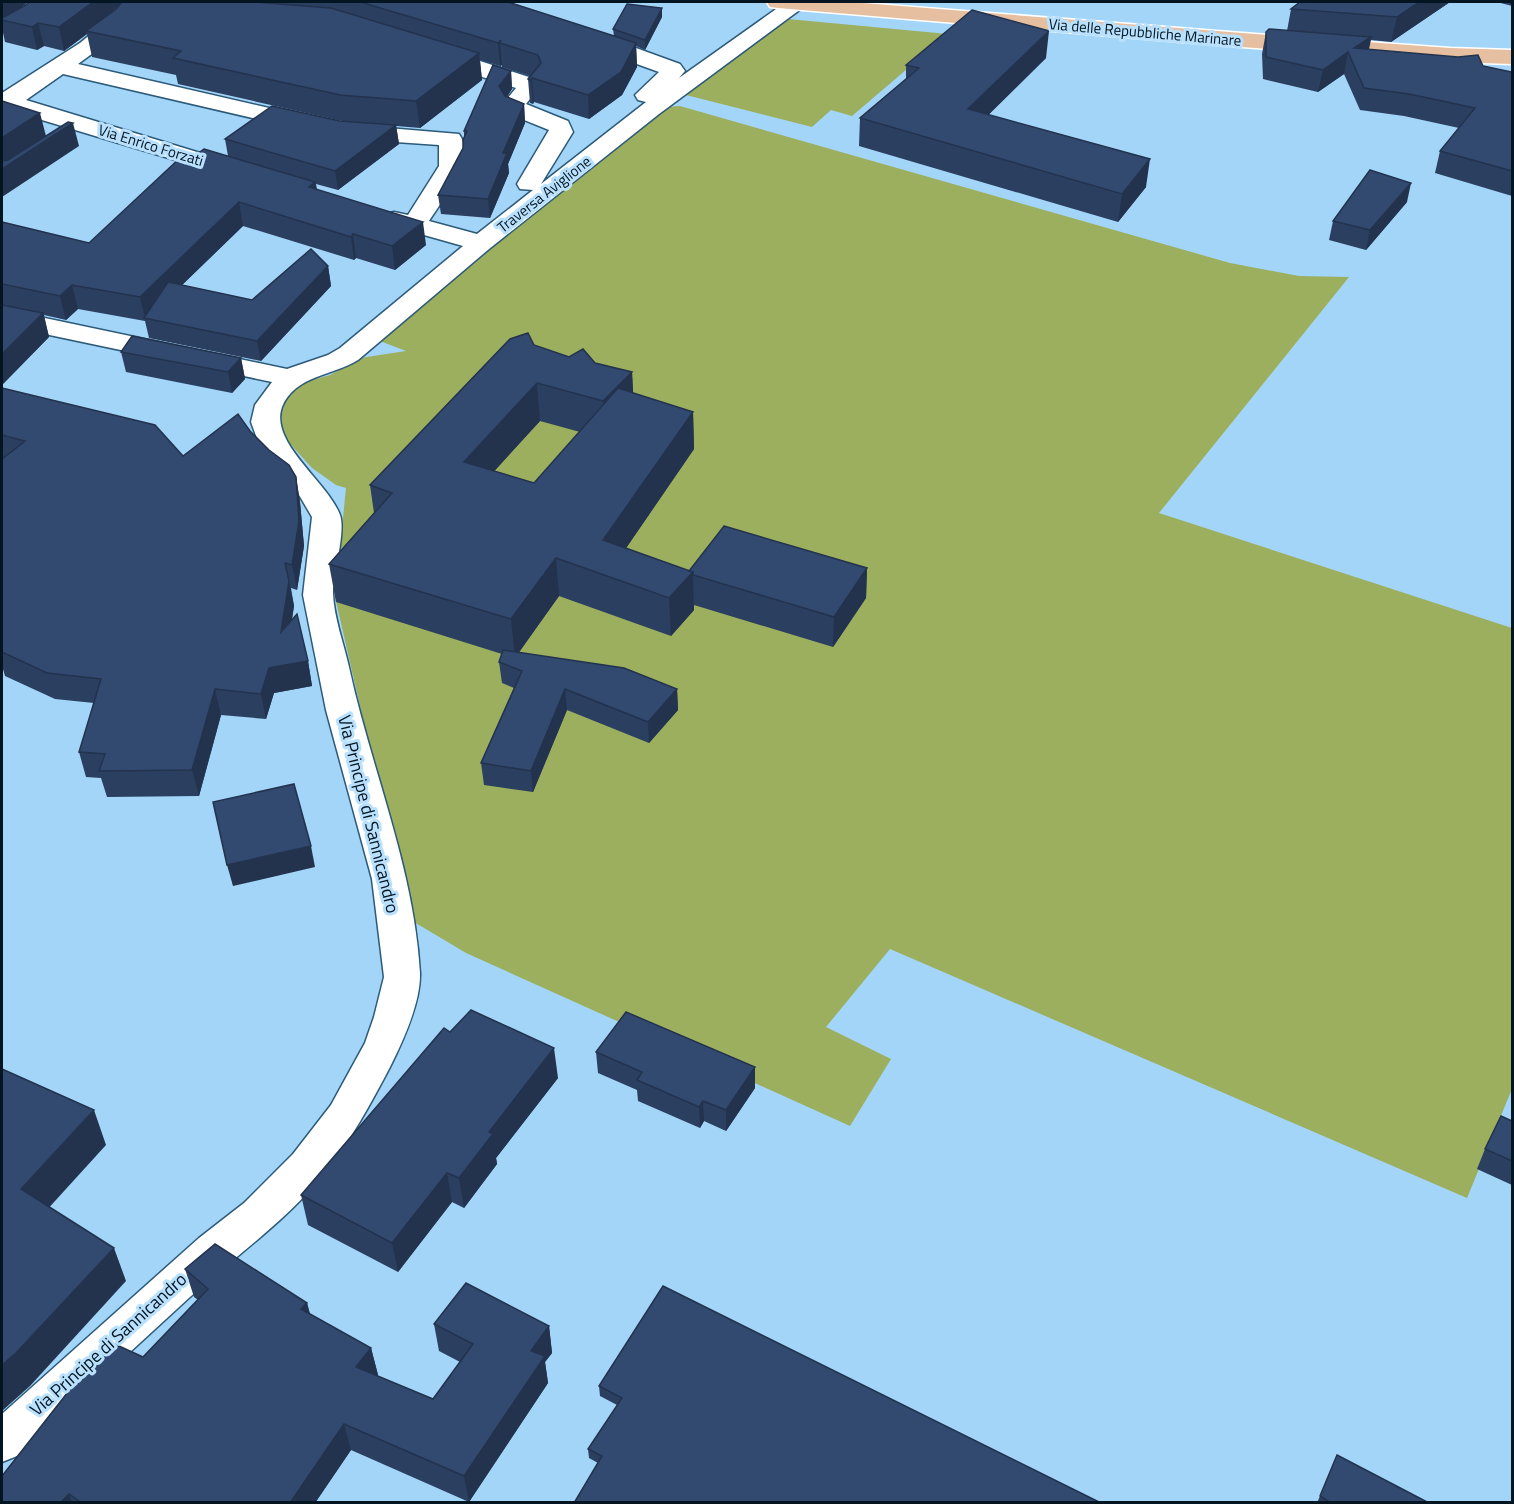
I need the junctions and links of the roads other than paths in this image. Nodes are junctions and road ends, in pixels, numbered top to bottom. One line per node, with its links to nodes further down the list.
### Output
1 (788, 2): 7 (main road, Via delle Repubbliche Marinare); 17 (street, Traversa Aviglione)
2 (1035, 3): 5 (main road, Via delle Repubbliche Marinare)
3 (138, 6): 8 (street)
4 (580, 36): 10 (street)
5 (1512, 39)
6 (418, 49): 12 (street)
7 (1512, 57)
8 (60, 68): 9 (street); 14 (street)
9 (4, 101): 11 (street, Via Enrico Forzati)
10 (599, 131)
11 (254, 176)
12 (529, 184)
13 (368, 211): 14 (street)
14 (414, 225): 15 (street)
15 (474, 242)
16 (2, 317): 17 (street)
17 (289, 378): 18 (street, Via Principe di Sannicandro)
18 (2, 1442)

